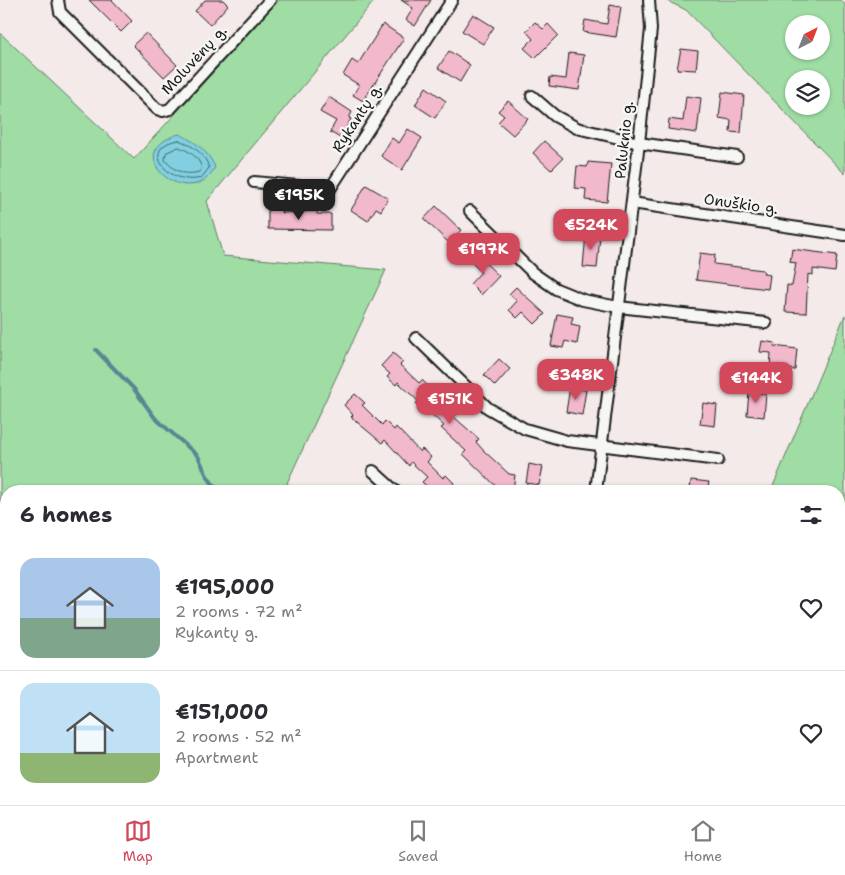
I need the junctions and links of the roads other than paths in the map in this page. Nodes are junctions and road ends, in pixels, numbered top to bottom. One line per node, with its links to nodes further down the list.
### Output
1 (58, 0): 2 (street, Moluvėnų g.)
2 (270, 0)
3 (452, 0): 8 (street, Rykantų g.)
4 (649, 0): 6 (street, Paluknio g.)
5 (532, 96): 6 (street)
6 (639, 143): 7 (street); 9 (street, Paluknio g.)
7 (736, 157)
8 (254, 182)
9 (632, 204): 11 (street, Onuškio g.); 12 (street, Paluknio g.)
10 (470, 211): 12 (street)
11 (845, 235)
12 (618, 307): 13 (street); 15 (street, Paluknio g.)
13 (766, 323)
14 (416, 338): 15 (street)
15 (602, 444): 16 (street); 19 (street, Paluknio g.)
16 (718, 460)
17 (373, 471): 18 (street)
18 (388, 485)
19 (597, 485)

